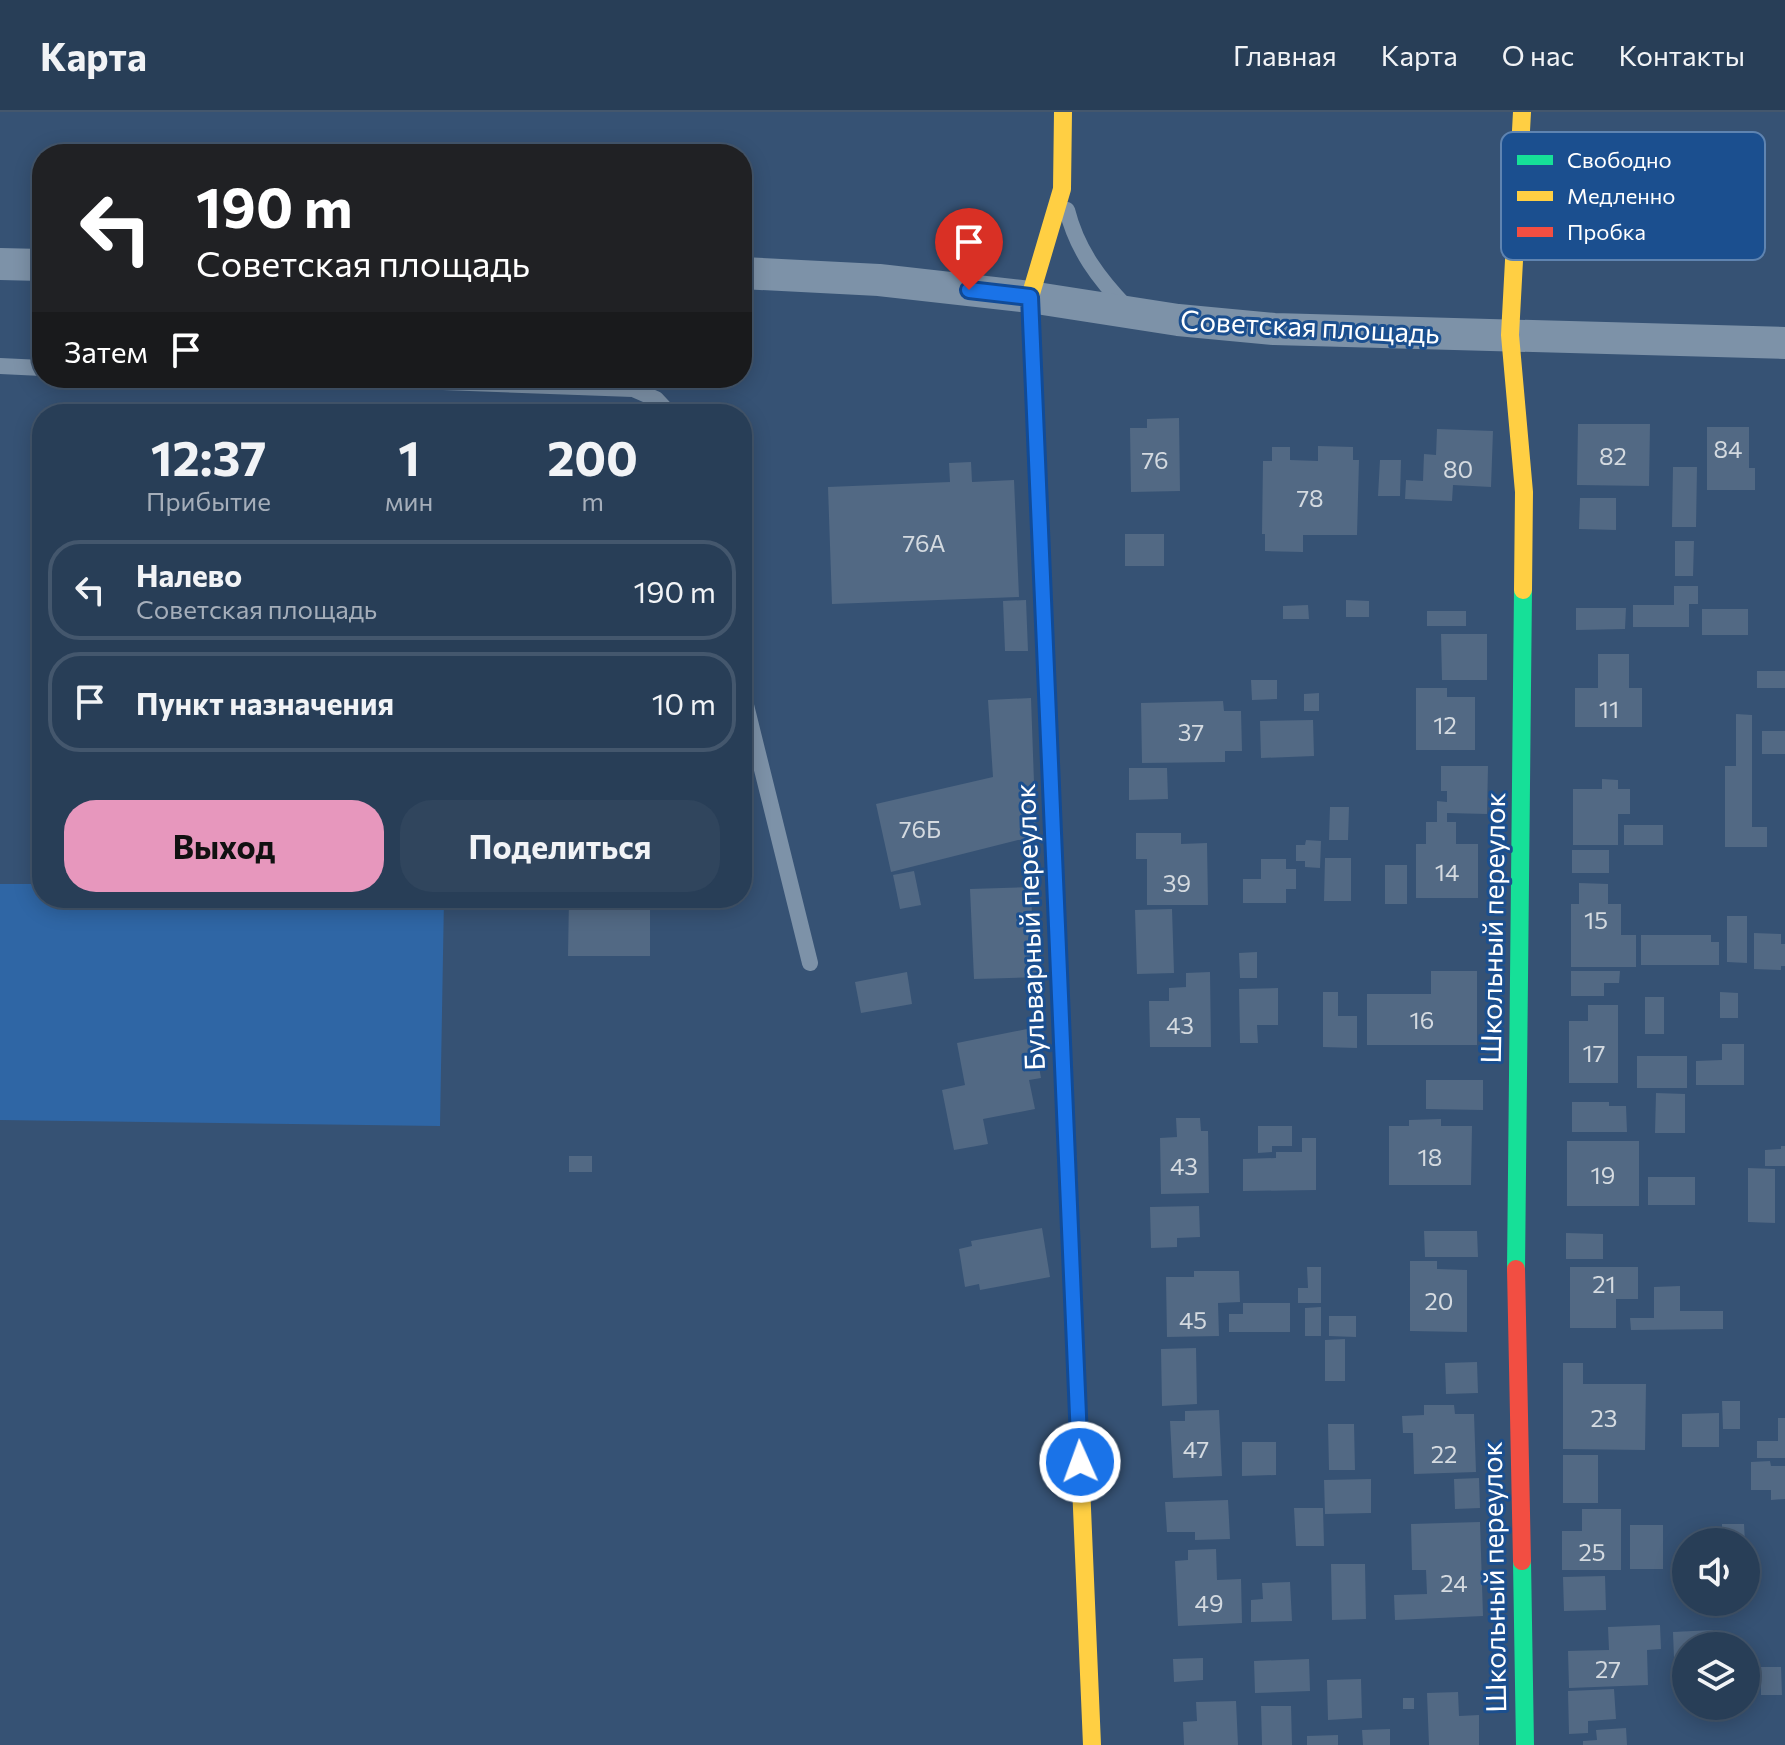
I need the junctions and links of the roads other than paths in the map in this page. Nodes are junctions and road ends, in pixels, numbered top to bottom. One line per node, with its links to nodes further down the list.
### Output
1 (1063, 112): 4 (street, Бульварный переулок)
2 (1522, 112): 3 (street, Школьный переулок)
3 (1521, 132)
4 (1062, 189): 9 (street, Бульварный переулок); 10 (lane)
5 (1514, 260): 11 (street, Школьный переулок)
6 (0, 264): 7 (street)
7 (32, 265)
8 (752, 274): 9 (street, Советская площадь)
9 (1030, 297): 10 (street, Советская площадь); 19 (street, Бульварный переулок)
10 (1131, 312): 11 (street, Советская площадь)
11 (1510, 335): 12 (street, Советская площадь); 20 (street, Школьный переулок)
12 (1785, 343)
13 (0, 366): 14 (lane)
14 (32, 368)
15 (606, 388): 16 (lane)
16 (661, 404)
17 (752, 729): 18 (lane)
18 (810, 963)
19 (1092, 1745)
20 (1525, 1745)

